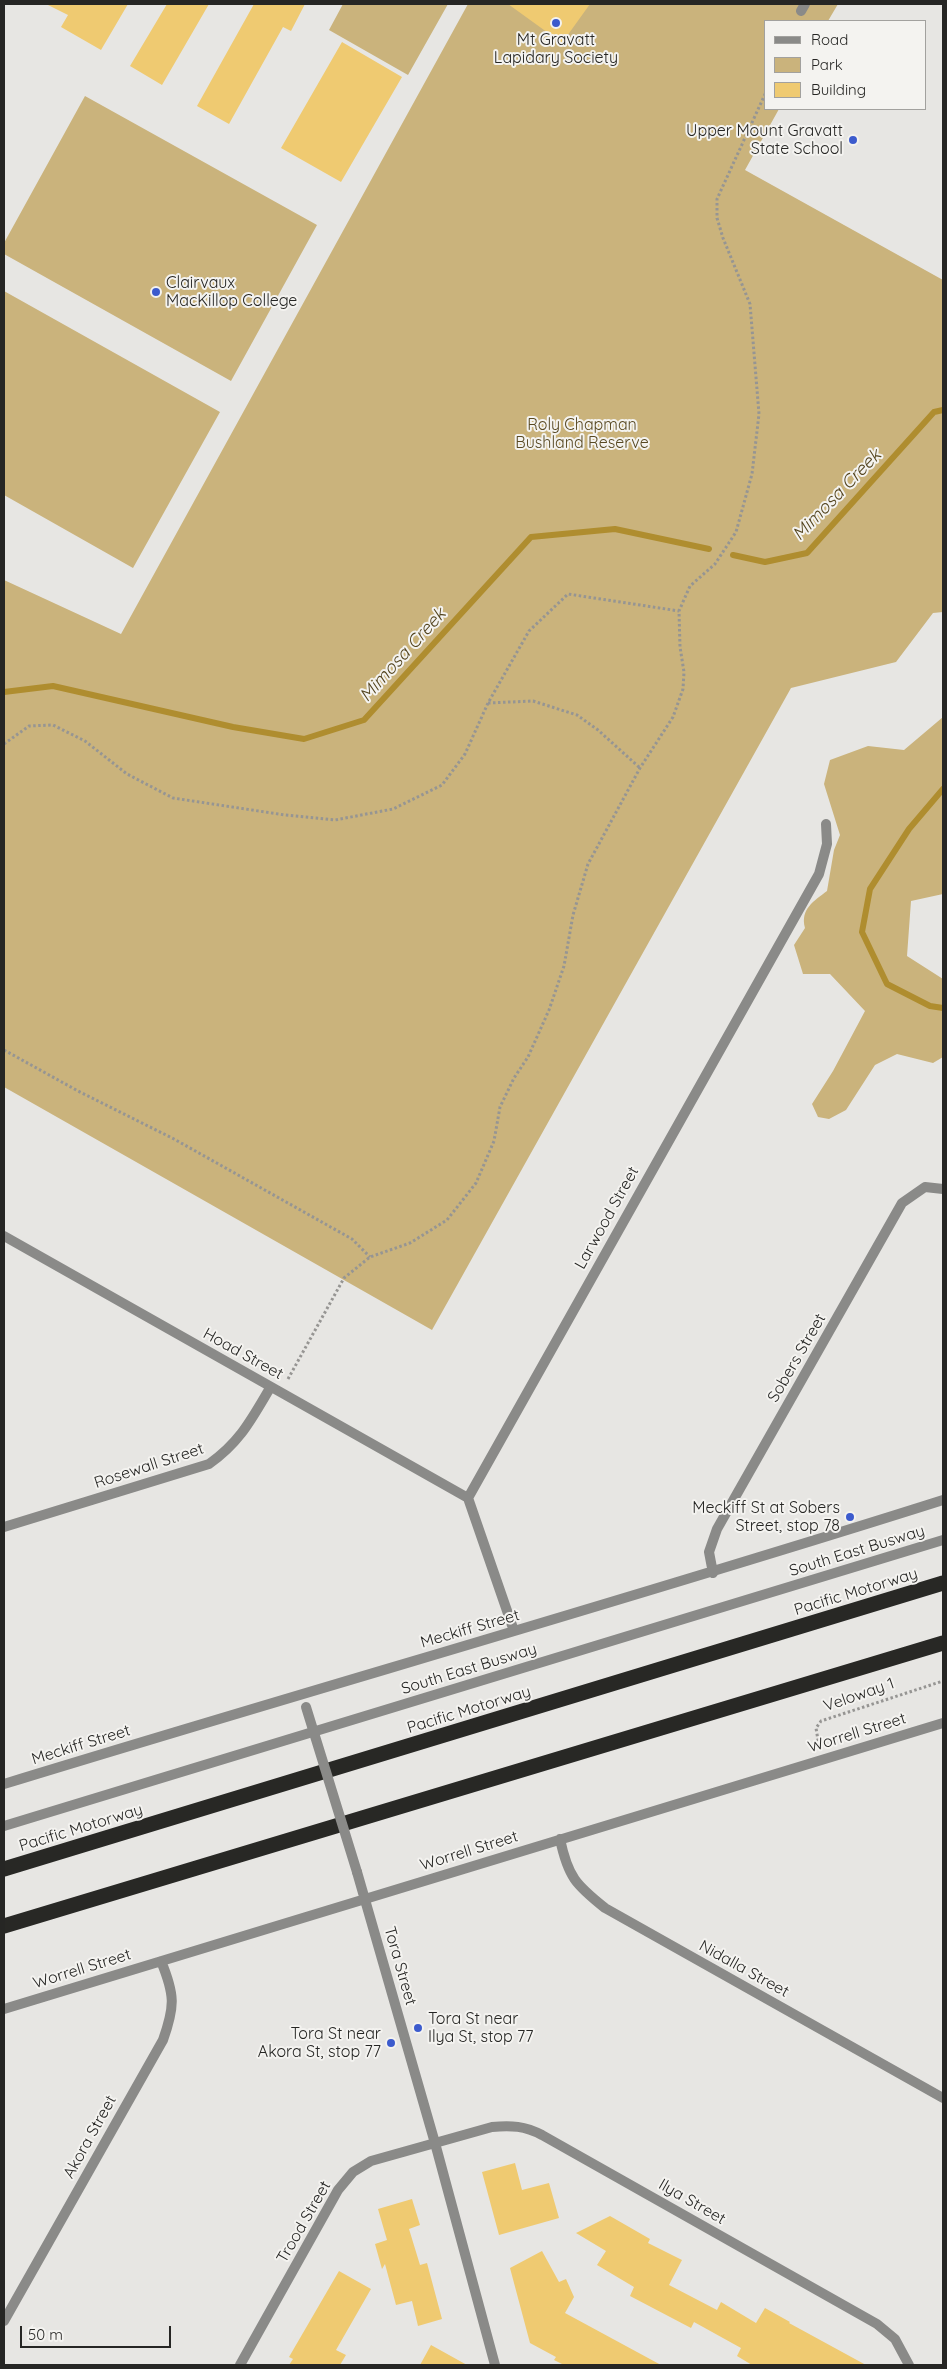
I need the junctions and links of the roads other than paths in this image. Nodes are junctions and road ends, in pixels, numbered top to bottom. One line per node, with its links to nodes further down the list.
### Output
1 (826, 824): 5 (street, Larwood Street)
2 (943, 1189): 9 (street, Sobers Street)
3 (4, 1236): 4 (street, Hoad Street)
4 (275, 1390): 5 (street, Hoad Street); 7 (street, Rosewall Street)
5 (468, 1498): 11 (street)
6 (943, 1500): 9 (street, Meckiff Street)
7 (4, 1527)
8 (943, 1540): 16 (street, South East Busway)
9 (713, 1573): 11 (street, Meckiff Street)
10 (943, 1583): 18 (highway, Pacific Motorway)
11 (514, 1631): 13 (street, Meckiff Street)
12 (943, 1643): 20 (highway)
13 (302, 1693): 15 (street, Meckiff Street); 19 (street, Tora Street, bridge)
14 (943, 1723): 17 (street, Worrell Street)
15 (4, 1784)
16 (4, 1826)
17 (560, 1840): 19 (street, Worrell Street); 23 (street, Nidalla Street)
18 (4, 1869)
19 (365, 1898): 21 (street, Worrell Street); 24 (street, Tora Street)
20 (4, 1926)
21 (161, 1961): 22 (street, Worrell Street); 25 (street, Akora Street)
22 (4, 2009)
23 (943, 2098)
24 (435, 2143): 26 (street, Trood Street); 27 (street, Tora Street); 28 (street, Ilya Street)
25 (4, 2321)
26 (240, 2365)
27 (495, 2365)
28 (908, 2365)

